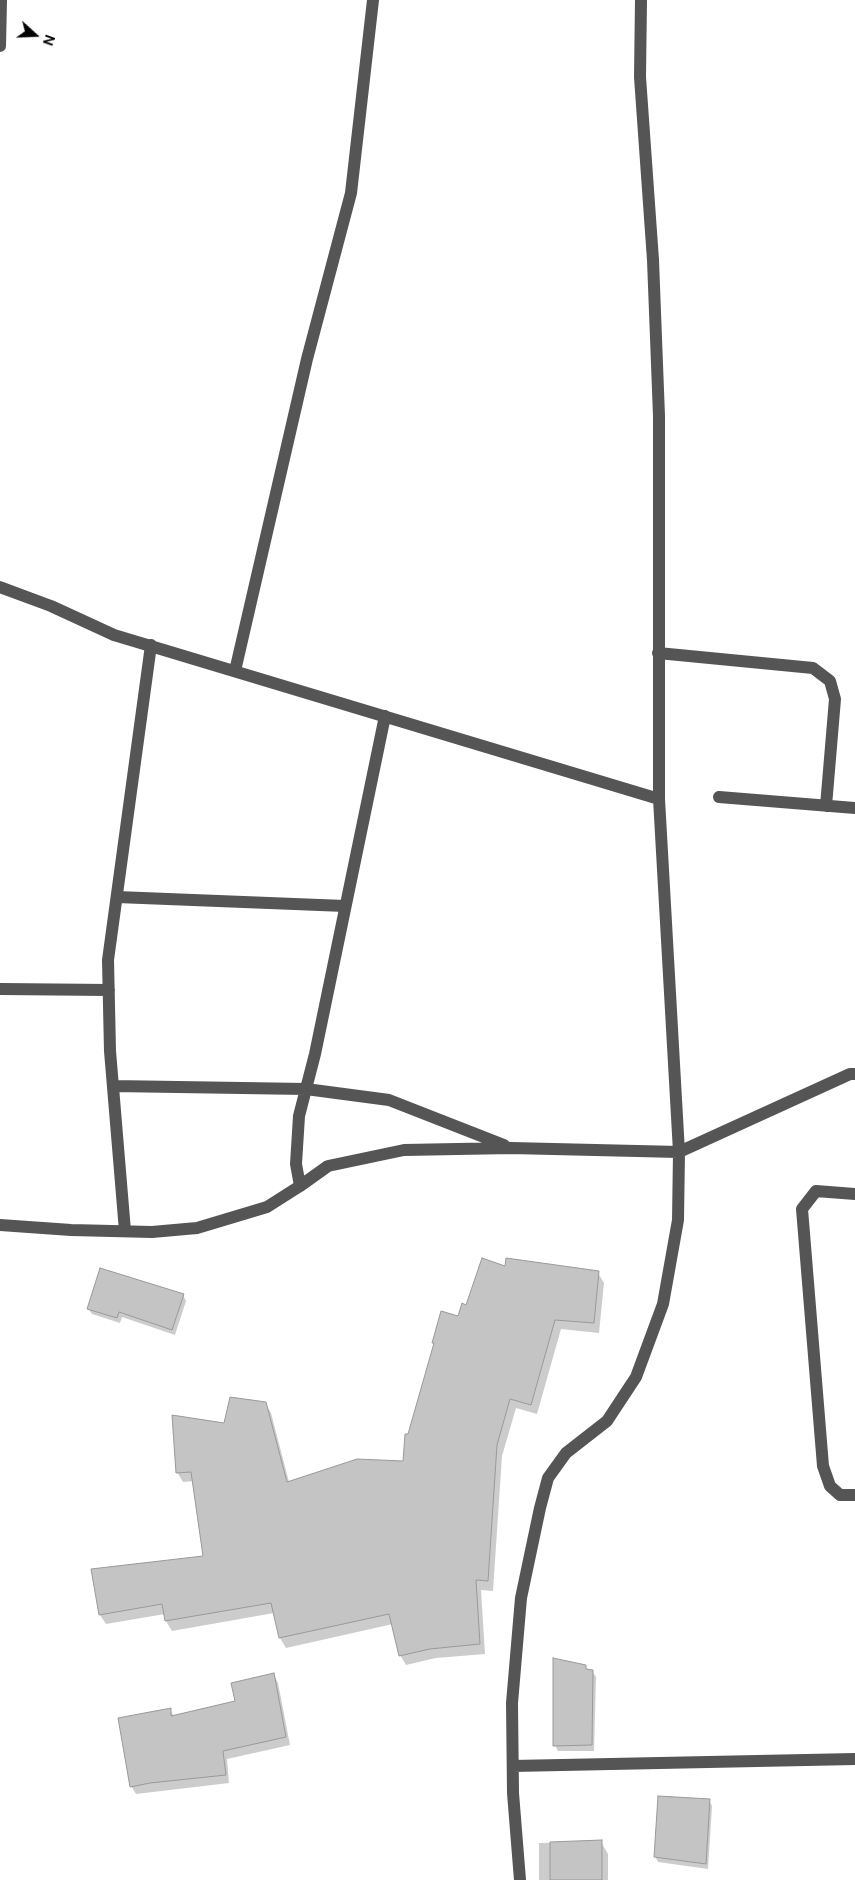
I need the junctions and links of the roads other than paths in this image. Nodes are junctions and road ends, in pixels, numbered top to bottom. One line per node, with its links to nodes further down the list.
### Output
1 (1, 0): 4 (street)
2 (374, 0): 8 (street)
3 (641, 0): 7 (street)
4 (0, 46)
5 (0, 587): 6 (street)
6 (151, 645): 8 (street); 14 (street)
7 (658, 653): 11 (street); 12 (street)
8 (235, 671): 9 (street)
9 (384, 716): 11 (street); 15 (street)
10 (719, 797): 12 (street)
11 (659, 798): 22 (street)
12 (826, 806): 13 (street)
13 (855, 808)
14 (117, 897): 15 (street); 17 (street)
15 (345, 906): 20 (street)
16 (0, 990): 17 (street)
17 (109, 990): 19 (street)
18 (855, 1074): 22 (street)
19 (113, 1086): 20 (street); 26 (street)
20 (306, 1090): 21 (street); 23 (street)
21 (511, 1148): 22 (street); 23 (street)
22 (679, 1152): 29 (street)
23 (300, 1186): 26 (street)
24 (855, 1194): 27 (street)
25 (0, 1225): 26 (street)
26 (125, 1231)
27 (855, 1495)
28 (855, 1759): 29 (street)
29 (513, 1766): 30 (street)
30 (520, 1880)

